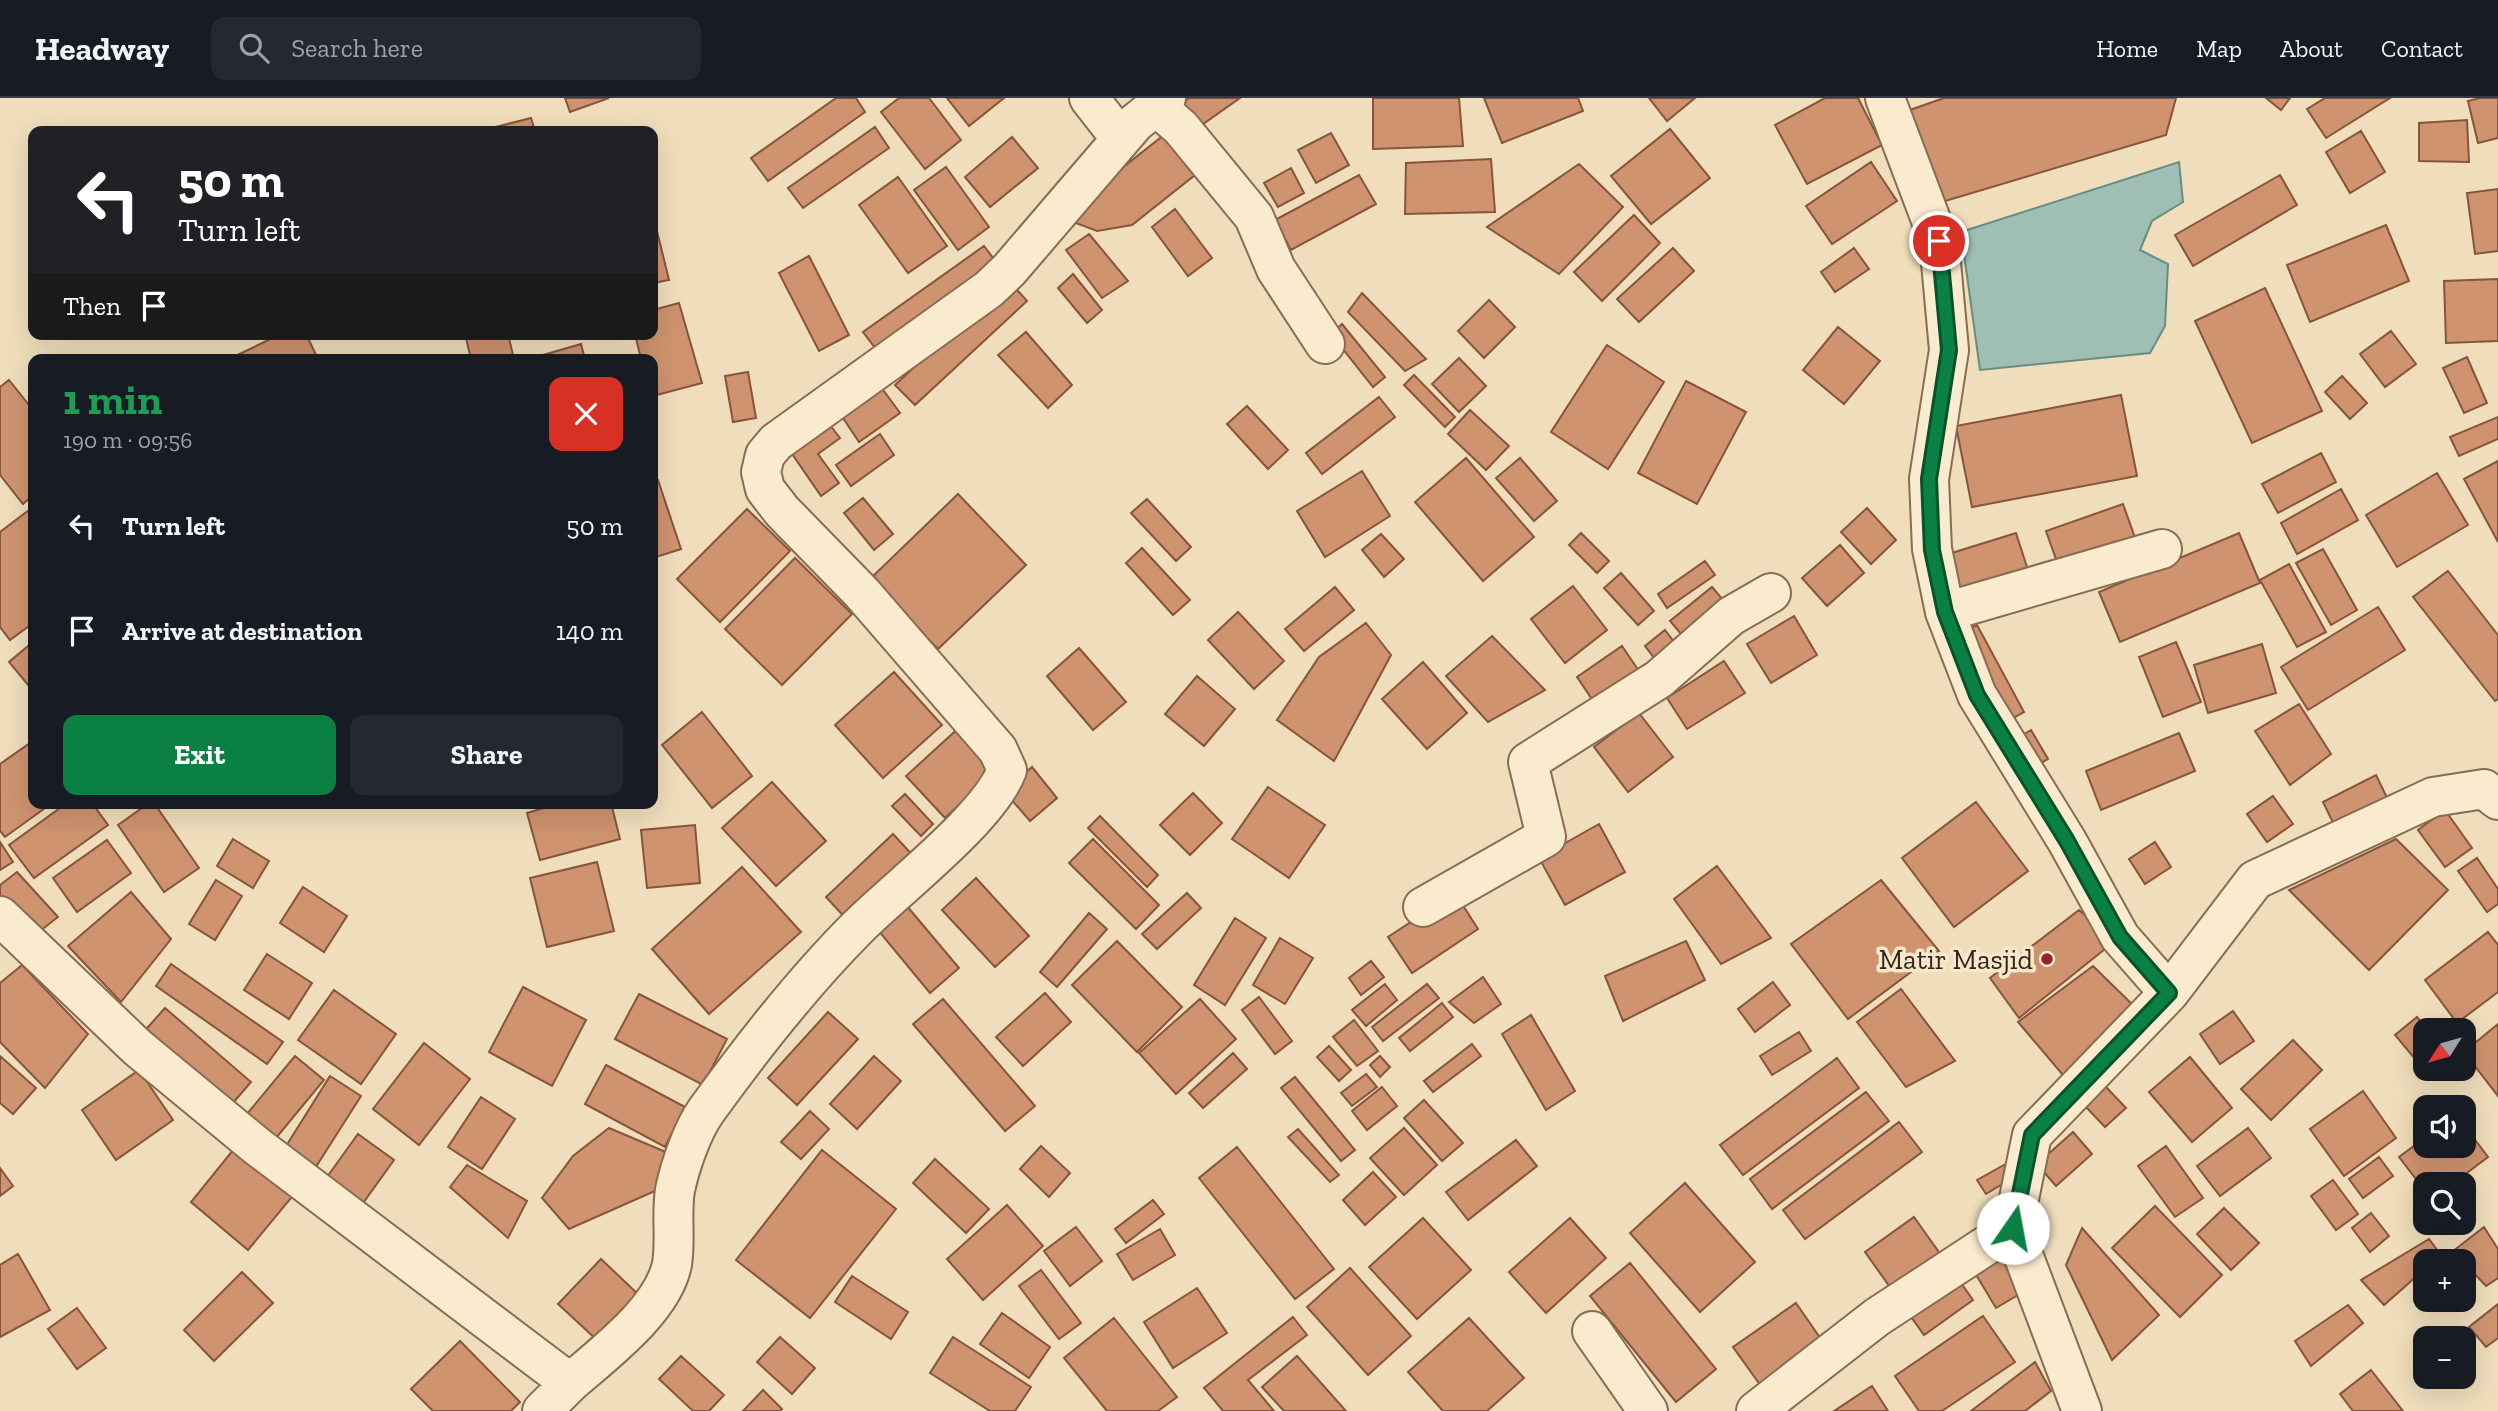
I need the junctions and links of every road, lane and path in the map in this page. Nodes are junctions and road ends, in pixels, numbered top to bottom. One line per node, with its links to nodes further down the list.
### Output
1 (1089, 98): 4 (street)
2 (1885, 98): 8 (street)
3 (1161, 102): 4 (street); 5 (street)
4 (1121, 139): 15 (street)
5 (1325, 344)
6 (2162, 549): 8 (street)
7 (1771, 593): 10 (street)
8 (1945, 612): 12 (street)
9 (2498, 800): 12 (street)
10 (1423, 907)
11 (0, 916): 15 (street)
12 (2169, 993): 13 (street)
13 (2013, 1228): 18 (street); 19 (street)
14 (1592, 1331): 17 (street)
15 (570, 1383): 16 (street)
16 (542, 1411)
17 (1648, 1411)
18 (1756, 1411)
19 (2082, 1411)

